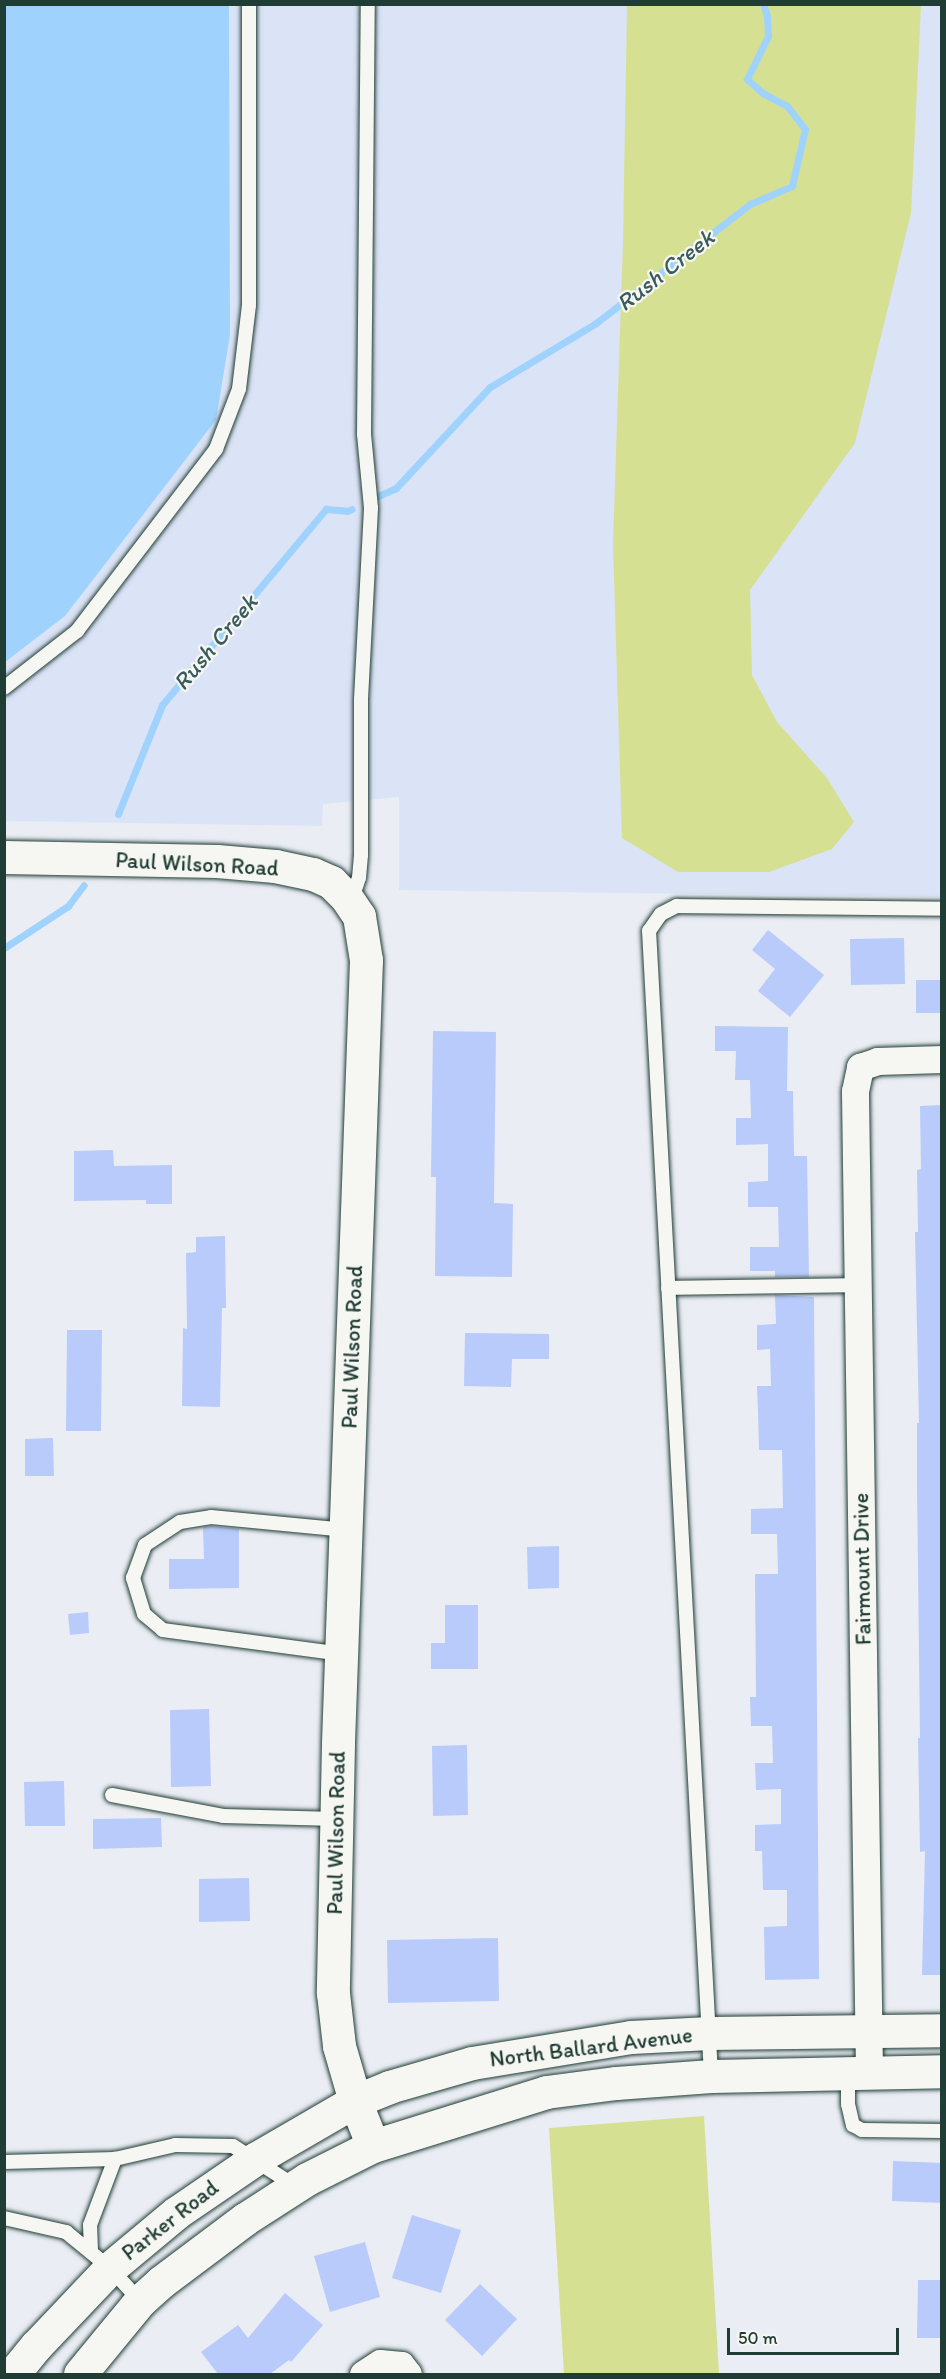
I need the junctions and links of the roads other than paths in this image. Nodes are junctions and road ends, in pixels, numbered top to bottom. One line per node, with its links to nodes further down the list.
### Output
1 (249, 4): 3 (lane)
2 (368, 4): 5 (lane)
3 (4, 688)
4 (4, 857): 5 (main road, Paul Wilson Road)
5 (351, 904): 10 (main road, Paul Wilson Road)
6 (942, 909): 9 (lane)
7 (942, 1059): 8 (street, Fairmount Drive)
8 (859, 1285): 9 (lane); 15 (street, Fairmount Drive)
9 (668, 1288): 16 (lane)
10 (346, 1530): 11 (main road, Paul Wilson Road); 11 (lane)
11 (342, 1654): 13 (main road, Paul Wilson Road)
12 (112, 1795): 13 (lane)
13 (336, 1819): 20 (main road, Paul Wilson Road)
14 (942, 2030): 15 (main road, North Ballard Avenue)
15 (868, 2031): 16 (main road, North Ballard Avenue); 18 (street, Fairmount Drive)
16 (709, 2033): 19 (lane); 20 (main road, North Ballard Avenue)
17 (942, 2072): 18 (main road, North Ballard Avenue)
18 (858, 2073): 19 (main road, North Ballard Avenue); 21 (lane)
19 (711, 2076): 22 (main road, North Ballard Avenue)
20 (355, 2101): 22 (main road, Paul Wilson Road); 24 (main road, Parker Road)
21 (942, 2131)
22 (373, 2146): 26 (main road, Parker Road)
23 (115, 2159): 24 (lane); 25 (lane); 28 (lane)
24 (255, 2159): 26 (lane); 28 (main road, Parker Road)
25 (4, 2162)
26 (296, 2186): 29 (main road, Parker Road)
27 (4, 2218): 28 (lane)
28 (100, 2260): 29 (lane); 31 (main road, Parker Road)
29 (140, 2301): 32 (main road, Parker Road)
30 (404, 2370): 33 (street)
31 (13, 2374)
32 (80, 2374)
33 (363, 2374)

